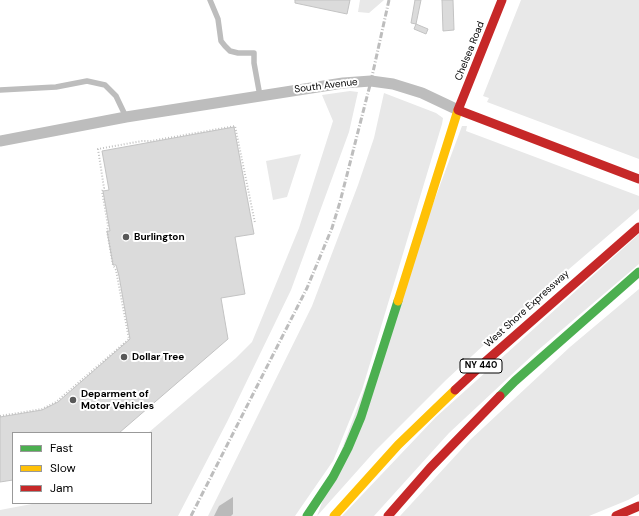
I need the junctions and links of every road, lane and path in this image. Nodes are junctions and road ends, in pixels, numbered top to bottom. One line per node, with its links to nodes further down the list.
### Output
1 (210, 0): 4 (lane)
2 (502, 0): 5 (main road, Chelsea Road)
3 (0, 90): 6 (lane)
4 (260, 96): 5 (street, South Avenue); 6 (street, South Avenue)
5 (458, 110): 8 (main road, South Avenue); 18 (main road, Chelsea Road)
6 (126, 117): 7 (street, South Avenue)
7 (0, 141)
8 (639, 179)
9 (255, 224): 10 (path)
10 (108, 226): 12 (path); 14 (path)
11 (639, 227): 19 (main road, West Shore Expressway / NY 440)
12 (109, 231)
13 (115, 265): 14 (path)
14 (116, 270): 16 (path)
15 (639, 272): 20 (main road)
16 (0, 416)
17 (639, 506): 21 (main road)
18 (307, 516)
19 (334, 516)
20 (388, 516)
21 (616, 516)

